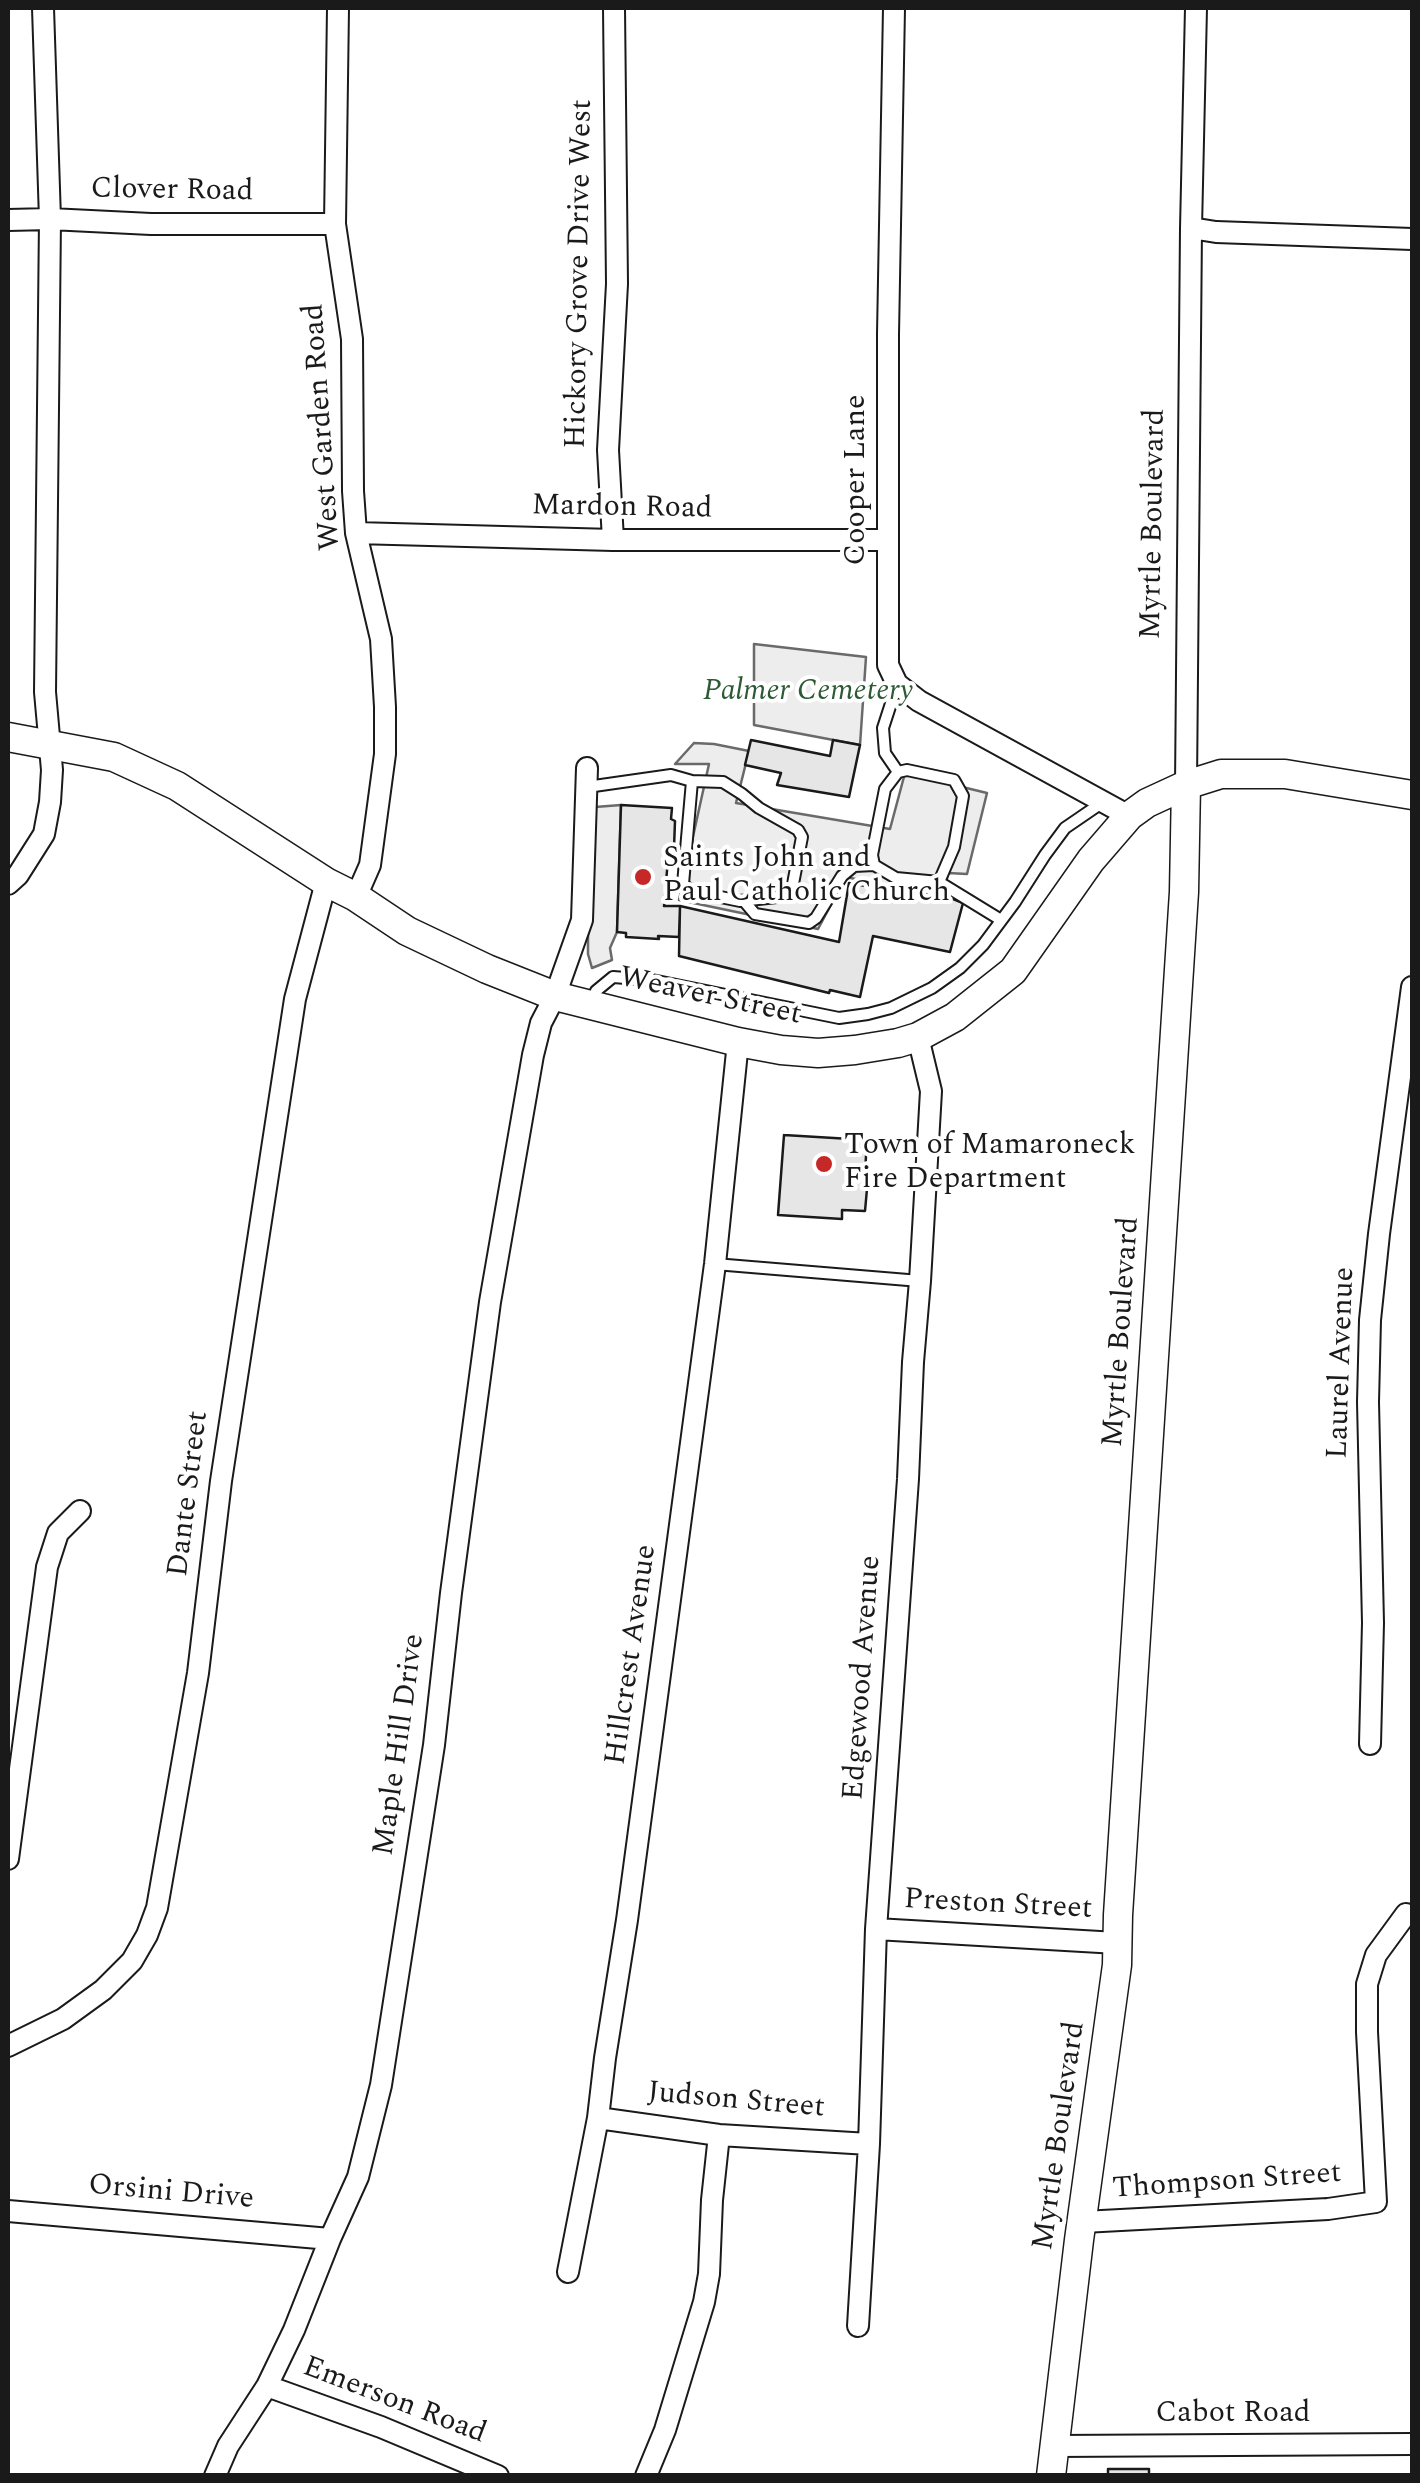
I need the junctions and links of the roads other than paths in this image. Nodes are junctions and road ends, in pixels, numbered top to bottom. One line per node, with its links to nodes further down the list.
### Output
1 (42, 8): 6 (street)
2 (338, 8): 8 (street, West Garden Road)
3 (614, 8): 12 (street, Hickory Grove Drive West)
4 (894, 8): 13 (street, Cooper Lane)
5 (1196, 8): 9 (street, Myrtle Boulevard)
6 (50, 219): 7 (street, Clover Road); 8 (street, Clover Road); 16 (street)
7 (8, 220)
8 (335, 224): 11 (street, West Garden Road)
9 (1191, 228): 10 (street); 20 (street, Myrtle Boulevard)
10 (1412, 240)
11 (356, 533): 12 (street, Mardon Road); 28 (street, West Garden Road)
12 (613, 540): 13 (street, Mardon Road)
13 (888, 540): 14 (street, Cooper Lane)
14 (897, 684): 17 (lane); 22 (street)
15 (8, 737): 16 (street, Weaver Street)
16 (51, 744): 25 (street, Weaver Street); 27 (street)
17 (898, 772): 24 (lane); 26 (lane)
18 (587, 778): 19 (lane); 32 (street, Maple Hill Drive)
19 (692, 781): 29 (lane); 29 (lane)
20 (1186, 784): 21 (street, Weaver Street); 23 (street, Weaver Street); 43 (street, Myrtle Boulevard)
21 (1412, 795)
22 (1102, 802): 23 (street); 30 (lane)
23 (1129, 816): 34 (street, Weaver Street)
24 (874, 864): 26 (lane); 29 (lane)
25 (326, 882): 28 (street, Weaver Street); 44 (street, Dante Street)
26 (939, 882): 30 (lane)
27 (8, 884)
28 (356, 897): 32 (street, Weaver Street)
29 (744, 901)
30 (1002, 920): 33 (lane)
31 (1412, 987): 39 (street, Laurel Avenue)
32 (556, 996): 33 (street, Weaver Street); 50 (street, Maple Hill Drive)
33 (590, 1004): 35 (street, Weaver Street)
34 (918, 1037): 35 (street, Weaver Street); 37 (street, Edgewood Avenue)
35 (738, 1042): 36 (street, Hillcrest Avenue)
36 (716, 1264): 37 (lane); 45 (street, Hillcrest Avenue)
37 (920, 1281): 42 (street, Edgewood Avenue)
38 (80, 1510): 40 (street)
39 (1370, 1744)
40 (8, 1859)
41 (1406, 1914): 49 (street, Thompson Street)
42 (876, 1930): 43 (street, Preston Street); 47 (street, Edgewood Avenue)
43 (1117, 1943): 49 (street, Myrtle Boulevard)
44 (8, 2046)
45 (598, 2118): 46 (street, Judson Street); 51 (street, Hillcrest Avenue)
46 (719, 2135): 47 (street, Judson Street); 58 (street)
47 (869, 2144): 52 (street, Edgewood Avenue)
48 (8, 2211): 50 (street, Orsini Drive)
49 (1083, 2222): 55 (street, Myrtle Boulevard)
50 (330, 2239): 53 (street, Maple Hill Drive)
51 (568, 2272)
52 (858, 2326)
53 (268, 2386): 56 (street, Maple Hill Drive); 57 (street, Emerson Road)
54 (1412, 2444): 55 (street, Cabot Road)
55 (1054, 2446): 59 (street, Myrtle Boulevard)
56 (216, 2476)
57 (498, 2476)
58 (646, 2476)
59 (1051, 2476)

